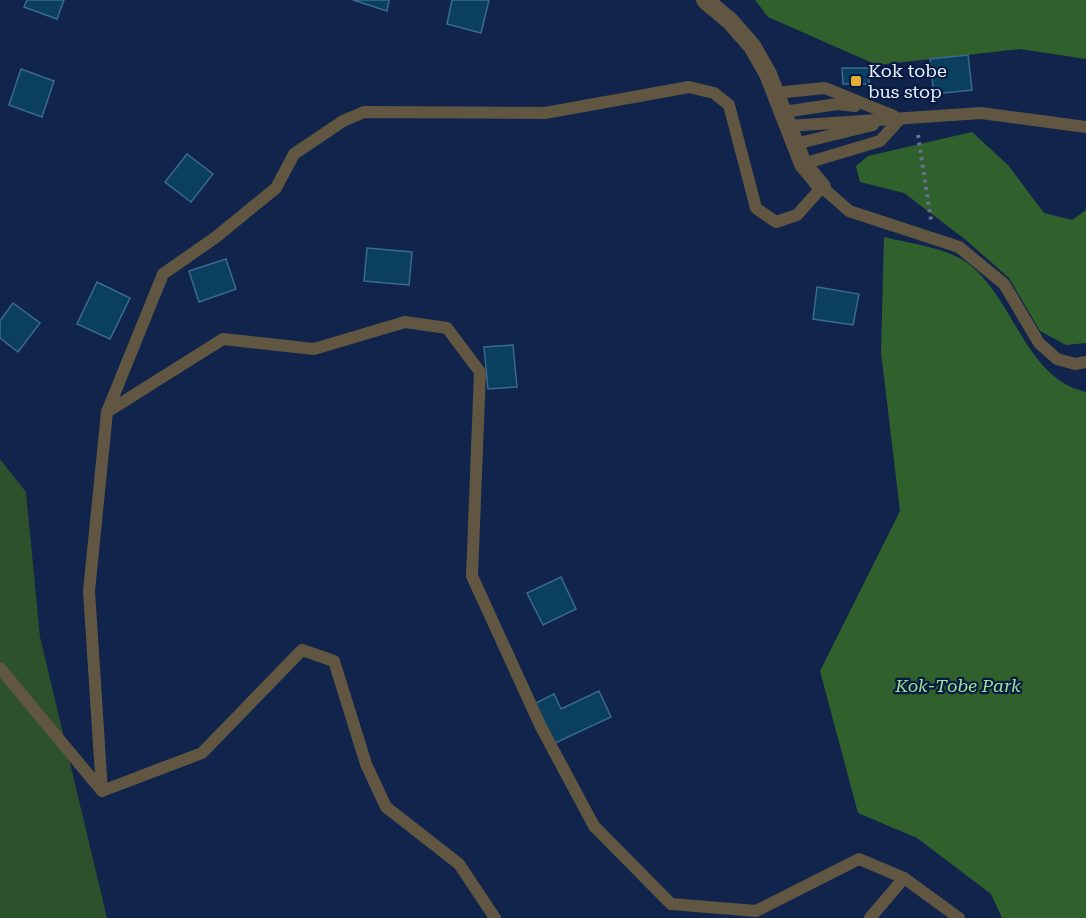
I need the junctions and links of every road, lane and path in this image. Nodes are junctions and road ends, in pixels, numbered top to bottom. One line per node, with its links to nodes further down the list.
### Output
1 (705, 0): 2 (street)
2 (775, 93): 3 (lane); 4 (street)
3 (874, 109): 4 (lane); 5 (lane)
4 (785, 119): 5 (lane); 8 (street)
5 (900, 119): 6 (lane); 8 (lane); 9 (lane)
6 (1086, 127)
7 (918, 135): 11 (path)
8 (795, 144): 9 (street)
9 (802, 164): 10 (street)
10 (822, 187): 12 (lane); 13 (lane)
11 (932, 221)
12 (1086, 362)
13 (107, 412): 15 (lane); 16 (lane)
14 (0, 668): 15 (lane)
15 (102, 791): 17 (lane)
16 (904, 878): 18 (lane); 19 (lane)
17 (495, 918)
18 (870, 918)
19 (959, 918)

